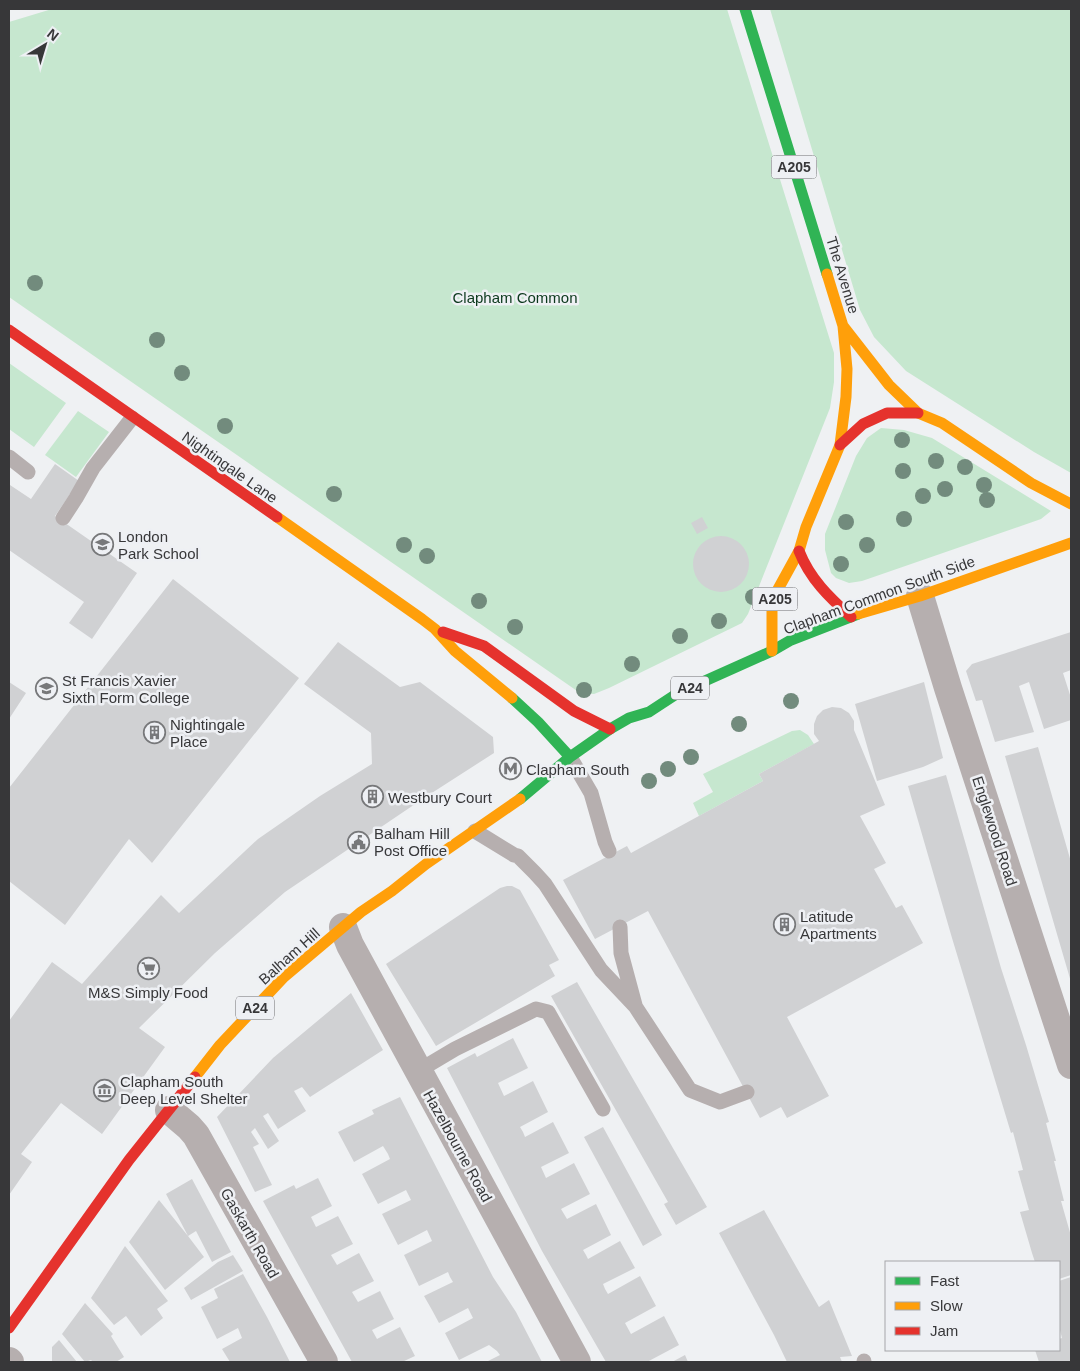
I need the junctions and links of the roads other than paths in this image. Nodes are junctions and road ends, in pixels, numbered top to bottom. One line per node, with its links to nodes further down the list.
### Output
1 (745, 9): 2 (main road, The Avenue / A205)
2 (843, 326): 4 (main road, The Avenue / A205); 6 (main road, A205)
3 (9, 330): 5 (main road, Nightingale Lane)
4 (918, 413): 6 (main road, A205); 9 (main road, The Avenue / A205)
5 (132, 418): 10 (lane); 15 (main road, Nightingale Lane)
6 (840, 445): 12 (main road, A205)
7 (9, 458): 8 (lane)
8 (28, 472)
9 (1071, 504)
10 (63, 518)
11 (1071, 542): 13 (main road, Clapham Common South Side / A24)
12 (799, 551): 14 (main road, A205); 16 (main road, A205)
13 (920, 596): 14 (main road, Clapham Common South Side / A24); 24 (street, Englewood Road)
14 (851, 617): 16 (main road, Clapham Common South Side / A24)
15 (434, 629): 17 (main road, Nightingale Lane); 18 (main road, Nightingale Lane)
16 (772, 651): 17 (main road, Clapham Common South Side / A24)
17 (610, 729): 18 (main road, Clapham Common South Side / A24)
18 (570, 757): 19 (main road, Balham Hill / A24); 20 (lane)
19 (475, 831): 22 (main road, Balham Hill / A24); 23 (lane)
20 (609, 851)
21 (620, 927): 23 (lane)
22 (343, 928): 25 (street, Hazelbourne Road); 28 (main road, Balham Hill / A24)
23 (635, 1006): 26 (lane)
24 (1071, 1065)
25 (418, 1071): 27 (lane); 31 (street, Hazelbourne Road)
26 (747, 1092)
27 (603, 1108)
28 (168, 1110): 29 (main road, Balham Hill / A24); 30 (street, Gaskarth Road)
29 (9, 1328)
30 (324, 1362)
31 (577, 1362)

